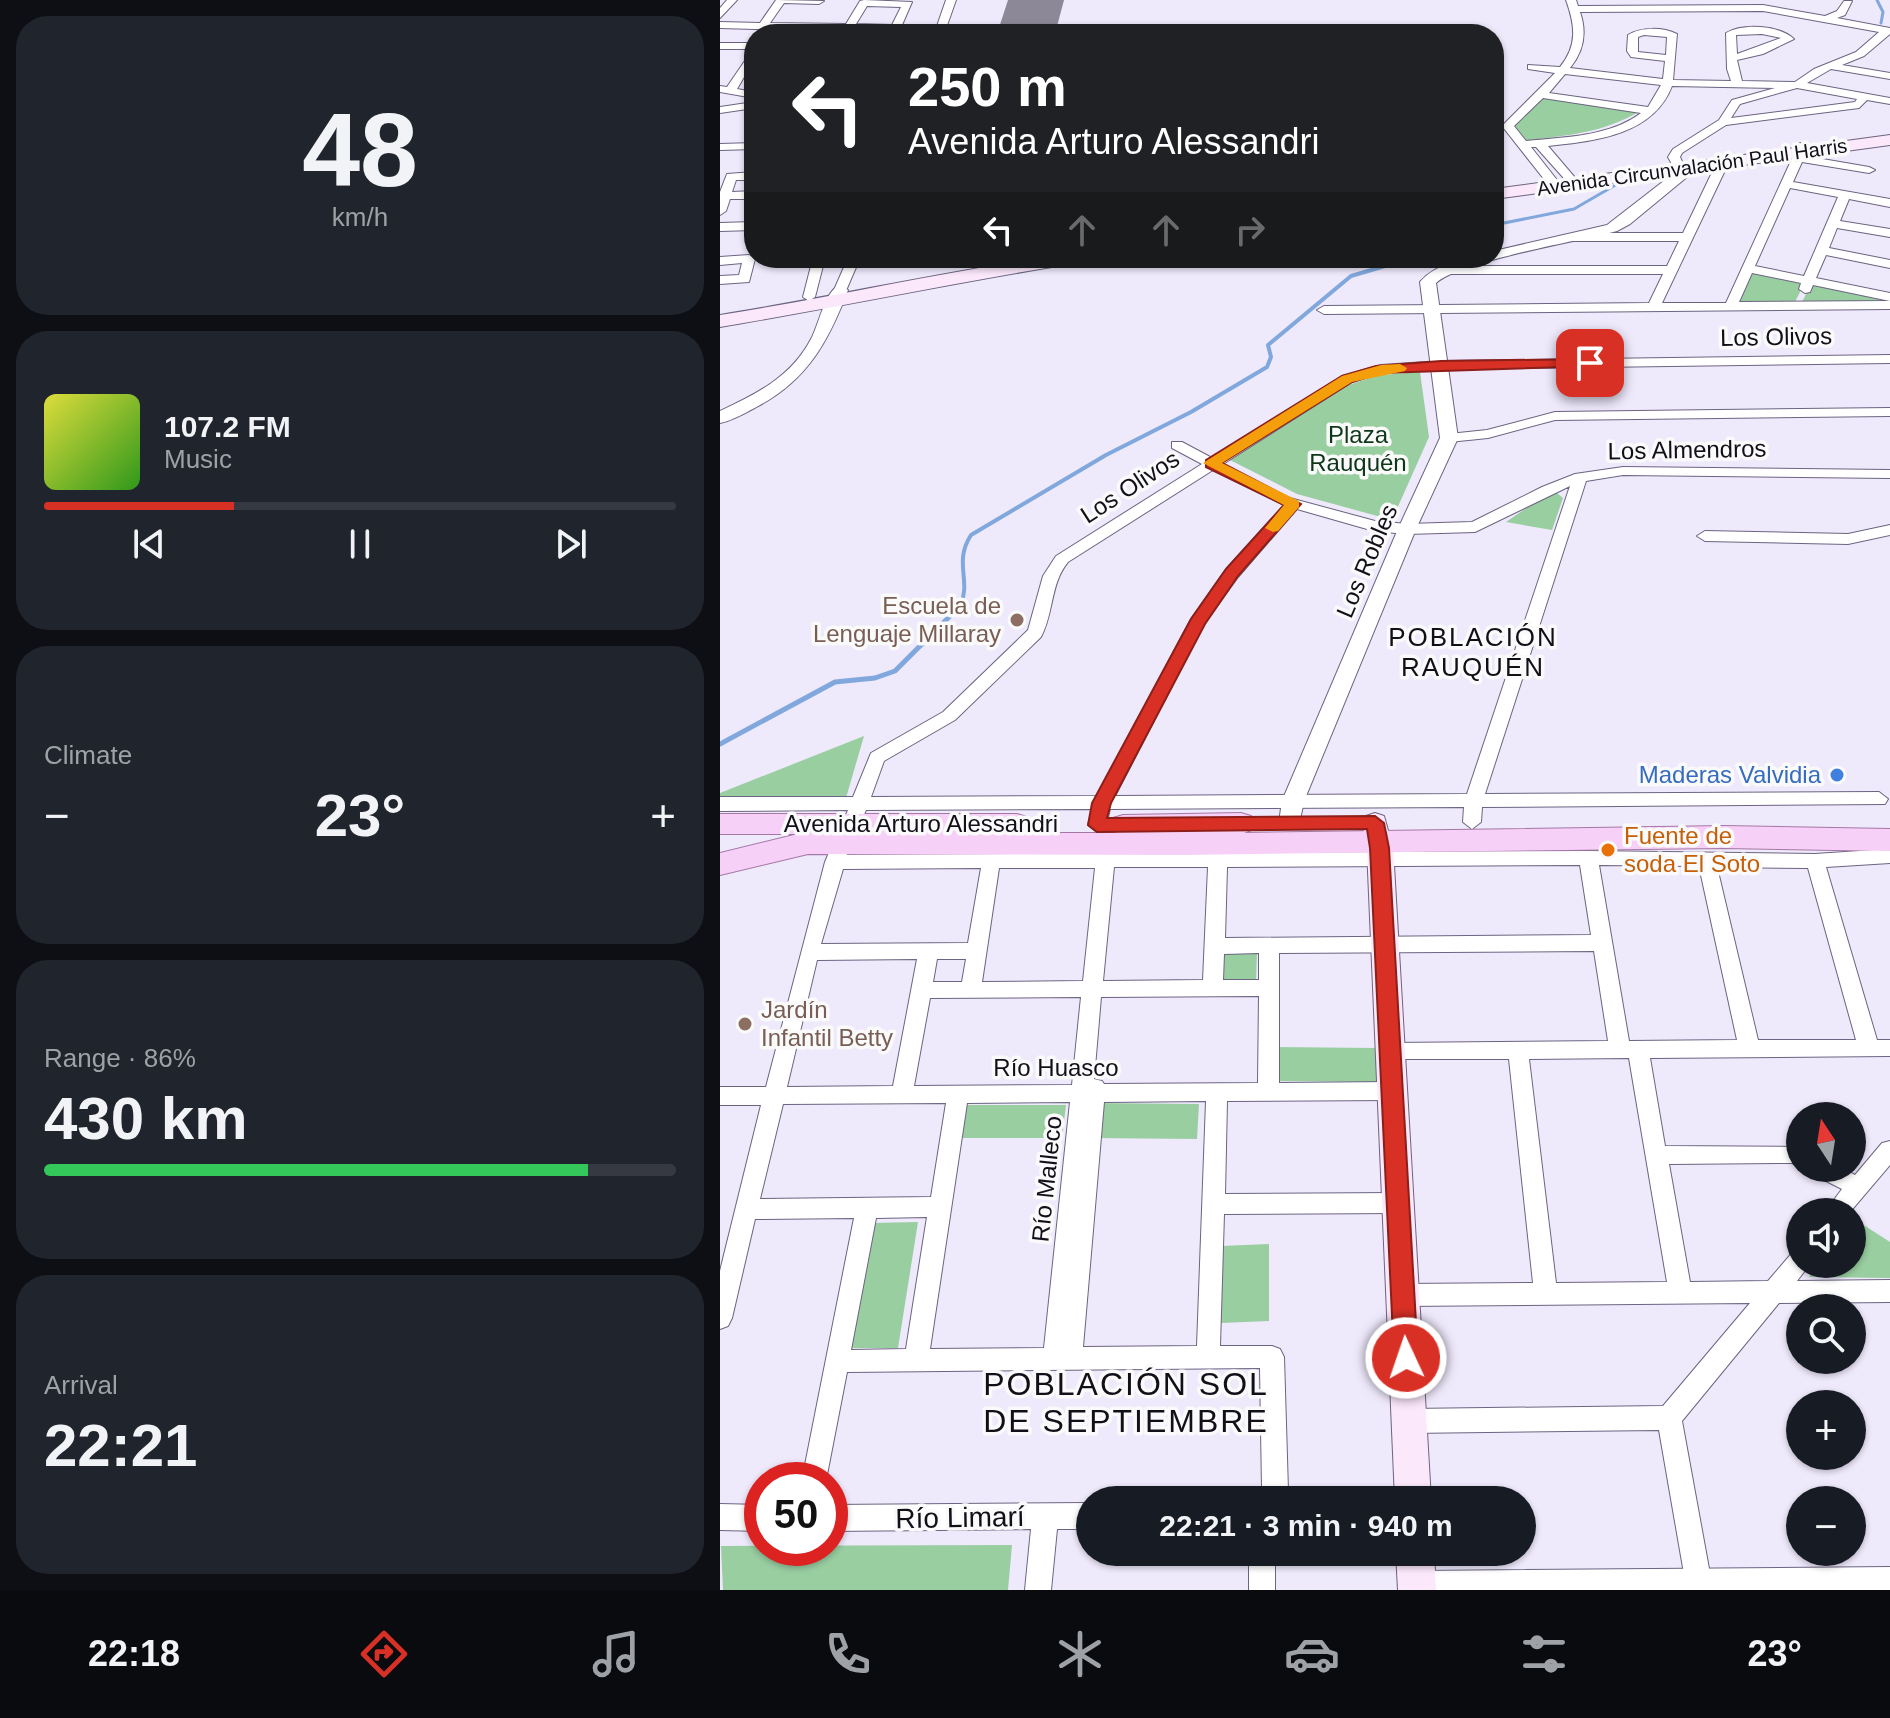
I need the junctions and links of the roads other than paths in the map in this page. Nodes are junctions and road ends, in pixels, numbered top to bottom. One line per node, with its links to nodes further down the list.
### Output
1 (732, 0): 7 (street)
2 (781, 0): 4 (street); 9 (street)
3 (951, 0): 13 (street)
4 (819, 1): 10 (street)
5 (1848, 3): 8 (street)
6 (1573, 5): 8 (street); 24 (street)
7 (720, 15)
8 (1827, 19): 16 (street)
9 (764, 24)
10 (802, 24)
11 (851, 24): 12 (street)
12 (897, 24)
13 (943, 24)
14 (720, 25): 15 (street)
15 (744, 26)
16 (1888, 30): 22 (street)
17 (720, 46): 18 (street)
18 (744, 48)
19 (1669, 58): 19 (street); 26 (street)
20 (1732, 58): 20 (street); 27 (street)
21 (744, 63): 29 (street)
22 (1830, 66): 25 (street); 28 (street)
23 (1532, 67): 24 (street)
24 (1564, 71): 26 (street); 30 (street)
25 (1890, 76)
26 (1668, 83): 27 (street); 34 (street)
27 (1737, 83): 28 (street)
28 (1797, 85): 31 (street); 35 (street)
29 (726, 89)
30 (1542, 95): 34 (street); 39 (street)
31 (1864, 97): 32 (street); 35 (street)
32 (1890, 101)
33 (725, 110): 36 (street)
34 (1650, 111): 38 (street)
35 (1723, 122): 44 (street)
36 (720, 126)
37 (1890, 138): 42 (main road, Avenida Circunvalación Paul Harris)
38 (1539, 143): 39 (street); 47 (street)
39 (1522, 145): 47 (street)
40 (744, 146): 41 (street)
41 (720, 147)
42 (1799, 152): 43 (main road, Avenida Circunvalación Paul Harris); 44 (main road, Avenida Circunvalación Paul Harris); 45 (street); 48 (street)
43 (1723, 162): 44 (main road, Avenida Circunvalación Paul Harris); 61 (street)
44 (1678, 165): 47 (main road, Avenida Circunvalación Paul Harris); 60 (street)
45 (1869, 170)
46 (744, 176): 53 (street)
47 (1562, 181): 49 (main road, Avenida Circunvalación Paul Harris); 50 (main road, Avenida Circunvalación Paul Harris)
48 (1786, 184): 52 (street); 73 (street)
49 (1504, 186)
50 (1504, 192)
51 (744, 195): 53 (street)
52 (1845, 195): 54 (street); 56 (street)
53 (725, 196): 55 (street)
54 (1890, 203)
55 (720, 211)
56 (1834, 224): 59 (street); 62 (street)
57 (744, 226): 58 (street)
58 (720, 227)
59 (1890, 233)
60 (1573, 237): 61 (street); 63 (street)
61 (1687, 237): 75 (street)
62 (1823, 251): 66 (street); 77 (street)
63 (1504, 254)
64 (744, 259): 65 (street)
65 (720, 261)
66 (1890, 264)
67 (747, 268): 76 (street)
68 (816, 268): 79 (street)
69 (850, 268): 78 (street)
70 (977, 268): 78 (main road)
71 (1011, 268): 78 (main road)
72 (1451, 268): 74 (street)
73 (1747, 268): 77 (street); 81 (street)
74 (1444, 270): 75 (street); 85 (street)
75 (1671, 270): 84 (street)
76 (720, 280)
77 (1809, 281): 80 (street); 82 (street)
78 (838, 296): 79 (main road); 88 (main road); 92 (street)
79 (809, 297): 87 (main road)
80 (1890, 297)
81 (1731, 305): 82 (street); 84 (street)
82 (1797, 305): 83 (street)
83 (1890, 305)
84 (1654, 306): 85 (street)
85 (1431, 309): 86 (street); 90 (street)
86 (1324, 310)
87 (720, 312)
88 (720, 321)
89 (1890, 359): 90 (street, Los Olivos)
90 (1441, 365): 93 (street); 95 (street, Los Olivos)
91 (1890, 412): 93 (street)
92 (720, 418)
93 (1449, 438): 99 (street, Los Robles)
94 (1177, 445): 95 (street, Los Almendros)
95 (1211, 463): 98 (street, Los Almendros); 108 (street, Los Olivos)
96 (1890, 474): 97 (street, Los Almendros)
97 (1580, 477): 99 (street, Los Almendros); 104 (street)
98 (1293, 504): 99 (street, Los Almendros); 106 (street)
99 (1407, 529): 105 (street, Los Robles)
100 (1890, 530): 101 (street)
101 (1705, 536)
102 (720, 804): 108 (street, Avenida Arturo Alessandri)
103 (1884, 810): 104 (main road, Avenida Arturo Alessandri)
104 (1473, 811): 105 (street, Avenida Arturo Alessandri); 110 (main road, Avenida Arturo Alessandri)
105 (1292, 812): 106 (main road, Avenida Arturo Alessandri); 110 (main road, Avenida Arturo Alessandri)
106 (1099, 814): 108 (main road, Avenida Arturo Alessandri)
107 (720, 824): 108 (main road, Avenida Arturo Alessandri)
108 (847, 833): 110 (main road, Avenida Arturo Alessandri); 116 (street, Avenida Arturo Alessandri); 118 (main road, Avenida Arturo Alessandri); 124 (street, Los Olivos)
109 (1890, 840): 110 (main road, Avenida Arturo Alessandri)
110 (1378, 841): 112 (street, Avenida Arturo Alessandri); 115 (street, Avenida Arturo Alessandri); 120 (main road)
111 (1890, 856): 117 (street, Avenida Arturo Alessandri)
112 (1588, 858): 113 (street, Avenida Arturo Alessandri); 119 (street)
113 (1706, 858): 117 (street, Avenida Arturo Alessandri); 131 (street)
114 (1110, 860): 115 (street, Avenida Arturo Alessandri); 116 (street, Avenida Arturo Alessandri); 128 (street, Río Malleco)
115 (1218, 860): 121 (street)
116 (991, 861): 123 (street)
117 (1815, 861): 132 (street)
118 (720, 864)
119 (1602, 943): 120 (street); 133 (street)
120 (1385, 945): 122 (street); 135 (main road)
121 (1214, 946): 122 (street); 126 (street)
122 (1269, 946): 127 (street)
123 (977, 951): 125 (street); 130 (street)
124 (809, 952): 125 (street); 143 (street, Los Olivos)
125 (928, 952): 129 (street)
126 (1213, 988): 127 (street); 128 (street)
127 (1269, 988): 138 (street)
128 (1098, 989): 130 (street); 140 (street, Río Malleco)
129 (921, 990): 130 (street); 141 (street)
130 (971, 990)
131 (1749, 1048): 132 (street); 133 (street)
132 (1879, 1048)
133 (1629, 1049): 134 (street); 146 (street)
134 (1518, 1050): 135 (street); 159 (street)
135 (1390, 1051): 136 (main road)
136 (1392, 1091): 138 (street, Río Huasco); 150 (main road)
137 (1217, 1092): 138 (street, Río Huasco); 140 (street, Río Huasco); 151 (street)
138 (1268, 1092)
139 (958, 1094): 140 (street, Río Huasco); 141 (street, Río Huasco); 152 (street)
140 (1088, 1094): 163 (street, Río Malleco)
141 (902, 1095): 143 (street, Río Huasco)
142 (720, 1096): 143 (street, Río Huasco)
143 (776, 1096): 154 (street, Los Olivos)
144 (1890, 1150): 148 (street)
145 (1786, 1154): 146 (street)
146 (1656, 1155): 157 (street)
147 (1848, 1182): 148 (street)
148 (1856, 1186): 149 (street)
149 (1847, 1198)
150 (1398, 1203): 151 (street); 160 (main road)
151 (1214, 1204): 162 (street)
152 (940, 1207): 153 (street); 164 (street)
153 (867, 1208): 154 (street); 165 (street)
154 (748, 1209): 161 (street, Los Olivos)
155 (1786, 1278): 158 (street)
156 (1890, 1291): 158 (street)
157 (1680, 1292): 158 (street); 159 (street)
158 (1776, 1292): 166 (street)
159 (1546, 1294): 160 (street)
160 (1402, 1295): 167 (main road)
161 (720, 1318)
162 (1208, 1358): 163 (street); 169 (street)
163 (1062, 1359): 164 (street)
164 (916, 1360): 165 (street)
165 (837, 1361): 168 (street)
166 (1669, 1418): 167 (street); 179 (street)
167 (1409, 1421): 170 (main road)
168 (817, 1462)
169 (1275, 1486)
170 (1412, 1486)
171 (1076, 1516): 173 (street, Río Limarí)
172 (720, 1517): 174 (street)
173 (1045, 1517): 175 (street, Río Limarí); 182 (street)
174 (744, 1518)
175 (848, 1518)
176 (1262, 1566): 183 (street)
177 (1417, 1576): 181 (street)
178 (1890, 1583): 180 (street)
179 (1699, 1585): 180 (street); 181 (street)
180 (1808, 1587)
181 (1647, 1588)
182 (1038, 1590)
183 (1262, 1590)

